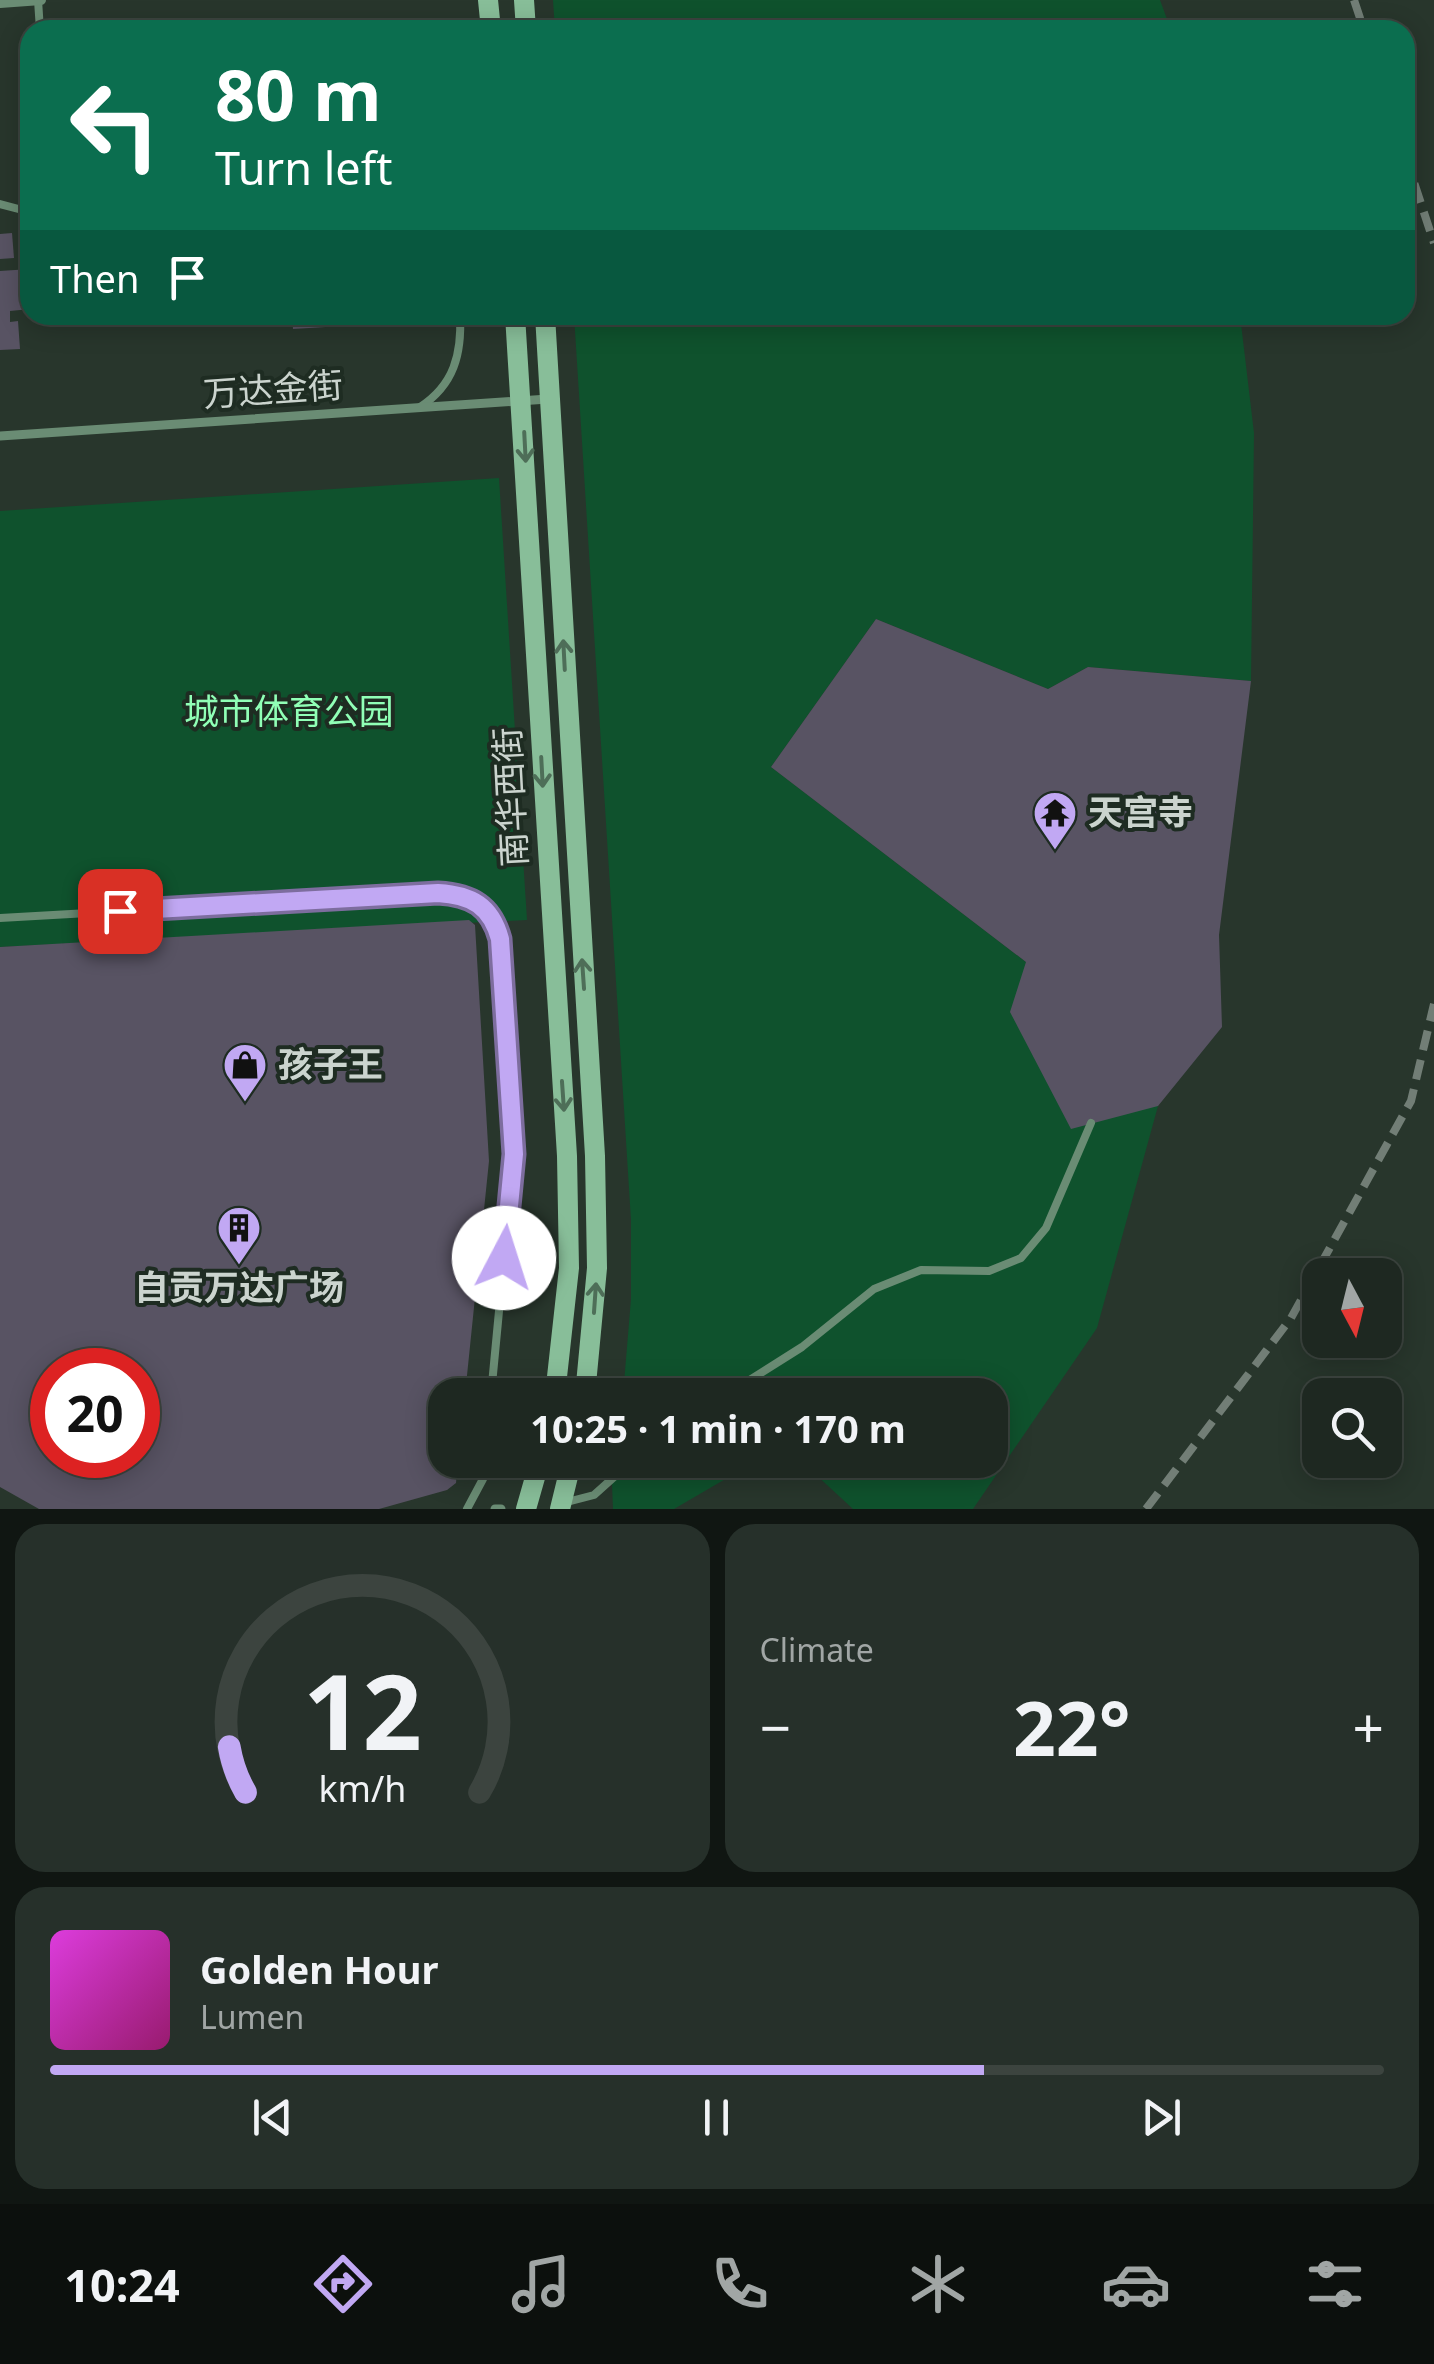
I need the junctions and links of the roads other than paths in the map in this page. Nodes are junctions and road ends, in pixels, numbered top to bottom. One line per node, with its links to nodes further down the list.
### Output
1 (40, 0): 2 (street)
2 (0, 3)
3 (459, 325): 8 (lane)
4 (517, 325): 7 (main road, 南华西街)
5 (546, 325): 6 (main road, 南华西街)
6 (551, 398): 7 (street, 万达金街); 14 (main road, 南华西街, one-way to 6)
7 (523, 400): 8 (street, 万达金街); 13 (main road, 南华西街, one-way to 13)
8 (420, 407): 9 (street, 万达金街)
9 (0, 436)
10 (0, 918): 12 (lane)
11 (1091, 1124): 15 (lane)
12 (493, 1378)
13 (557, 1378)
14 (587, 1378)
15 (753, 1378)
16 (481, 1478): 21 (lane)
17 (535, 1478): 22 (main road)
18 (568, 1478): 20 (main road)
19 (613, 1478): 20 (lane)
20 (561, 1506)
21 (466, 1509)
22 (526, 1509)

